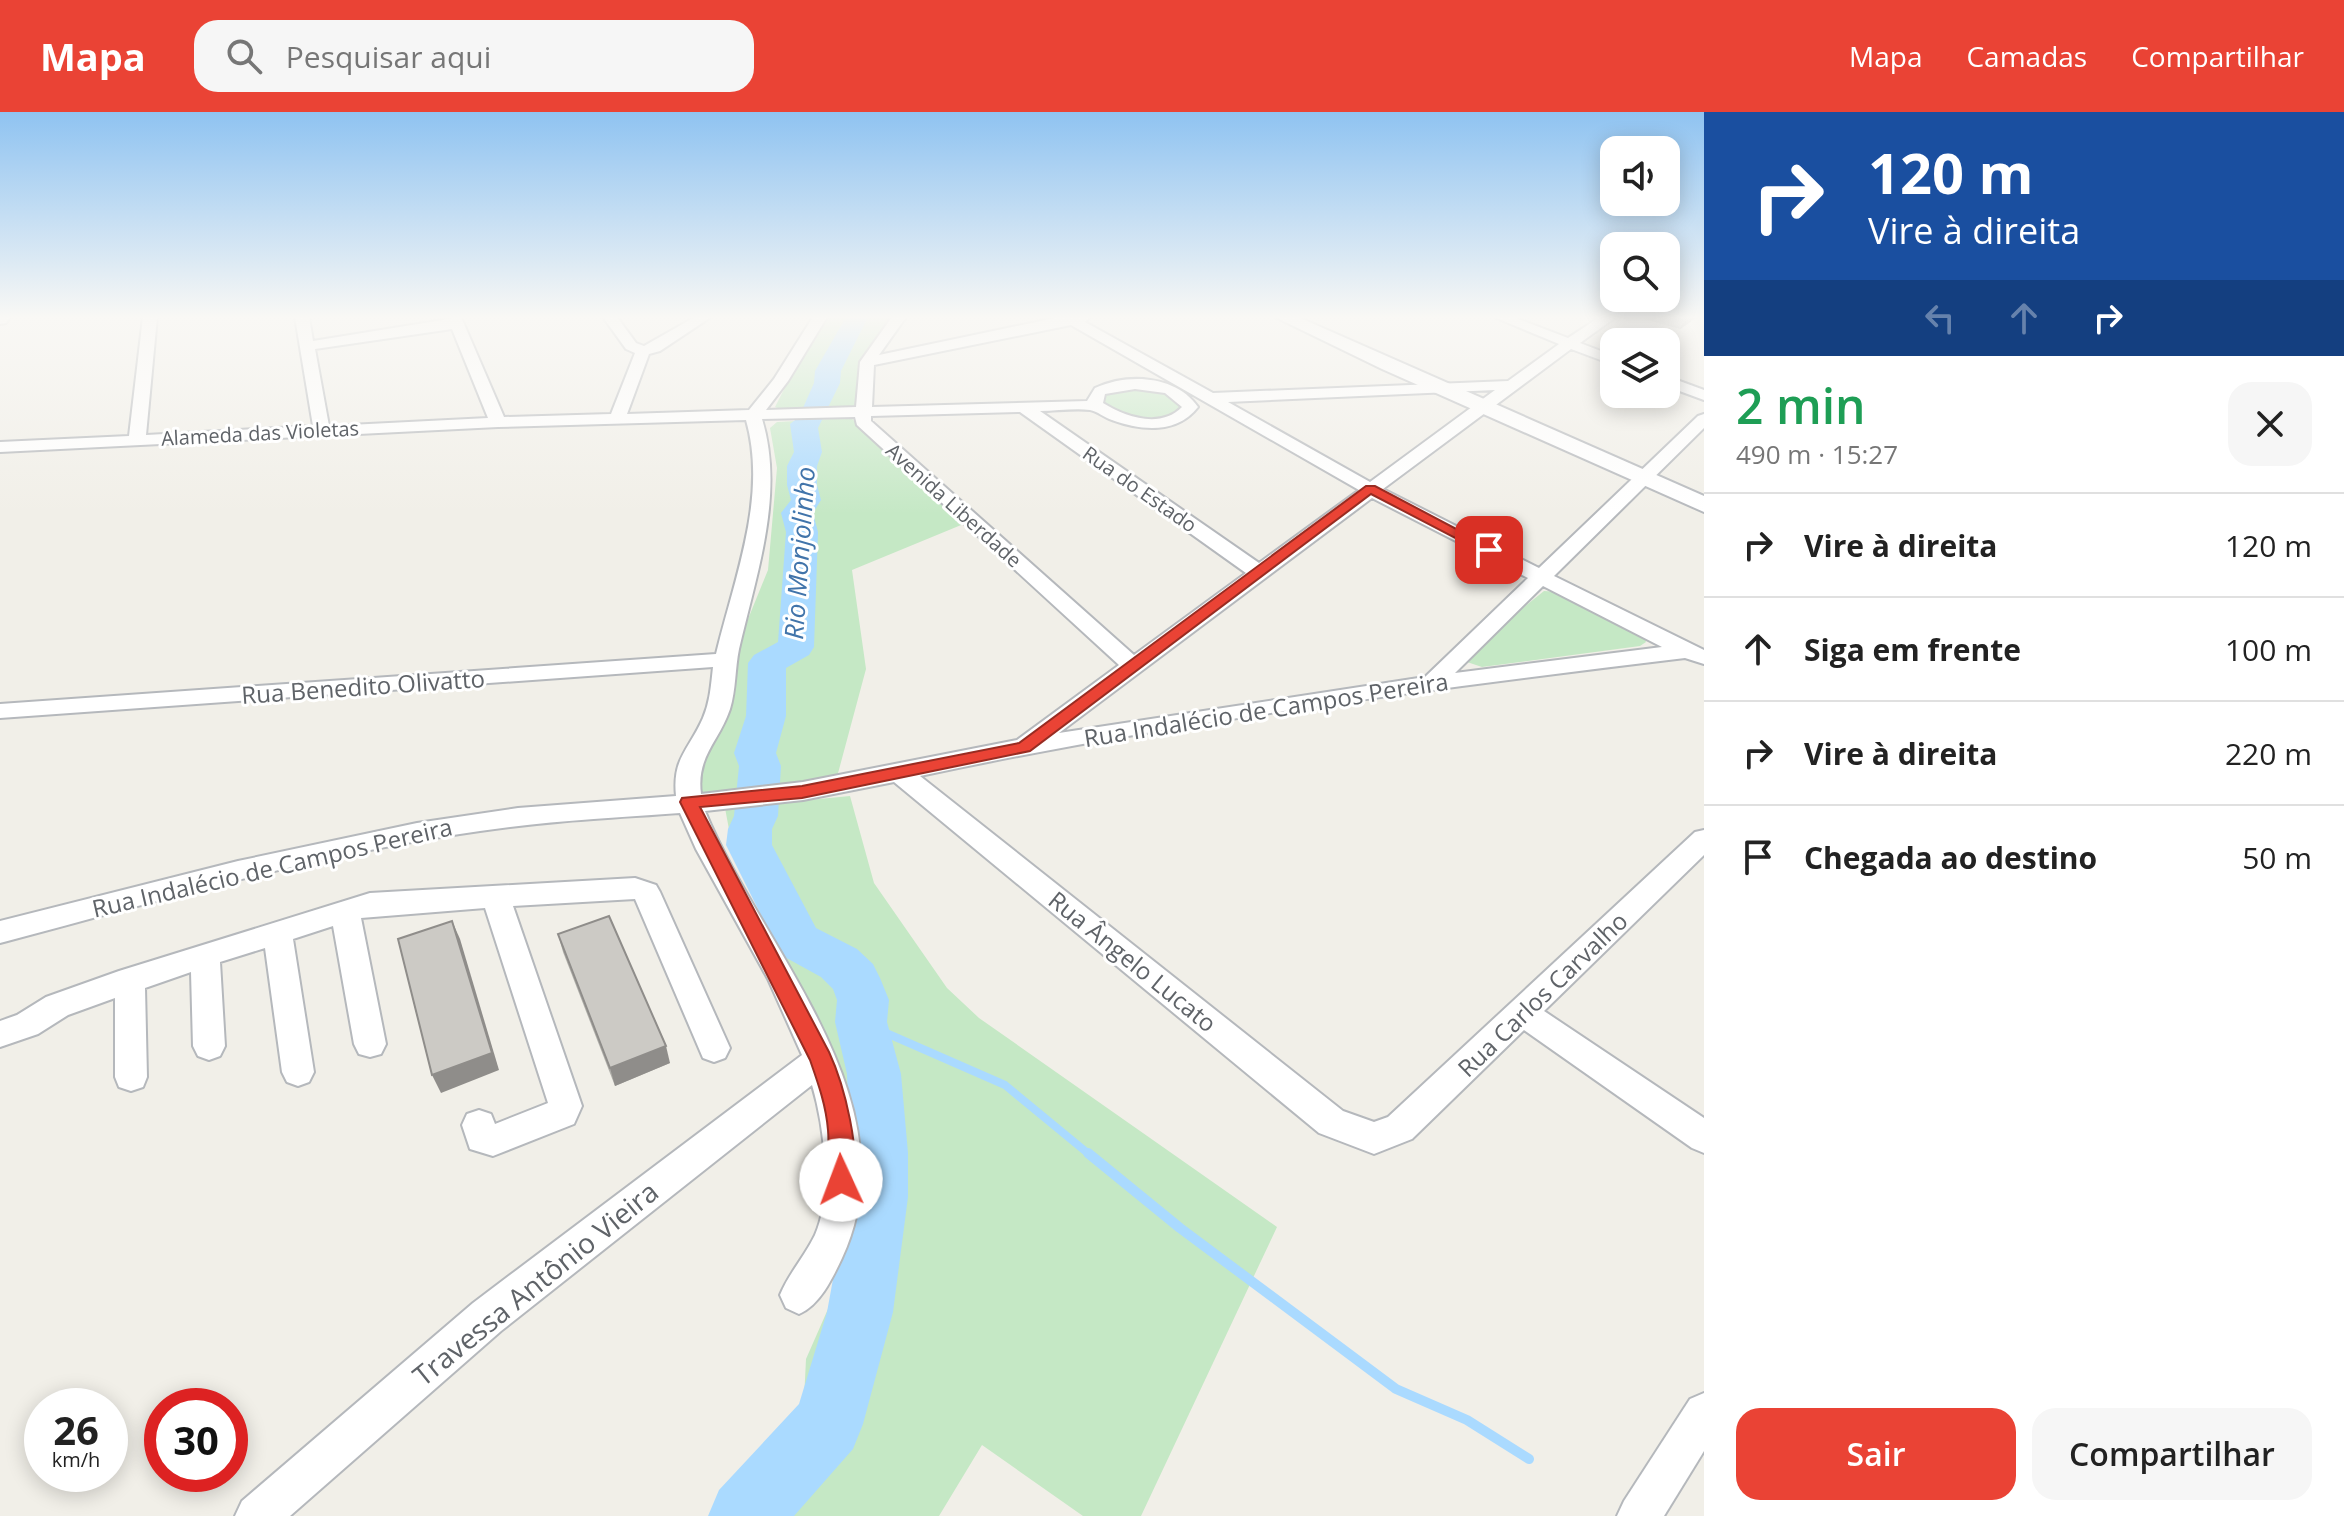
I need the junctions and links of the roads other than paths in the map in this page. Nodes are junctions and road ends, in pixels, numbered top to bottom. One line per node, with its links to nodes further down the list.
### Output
1 (143, 383): 25 (street)
2 (314, 383): 24 (street)
3 (481, 383): 23 (street)
4 (631, 383): 21 (street)
5 (779, 383): 20 (street)
6 (866, 383): 19 (street)
7 (1185, 383): 14 (street)
8 (1422, 383): 12 (street)
9 (1515, 383): 10 (street)
10 (1511, 385): 12 (street); 18 (street)
11 (1680, 386): 13 (street)
12 (1438, 390): 14 (street); 18 (street)
13 (1704, 395)
14 (1211, 398): 15 (street); 28 (street)
15 (1186, 399): 16 (street); 16 (street)
16 (1096, 405): 17 (street, Alameda das Violetas)
17 (1022, 406): 19 (street, Alameda das Violetas); 30 (street, Rua do Estado)
18 (1483, 406): 27 (street); 28 (street)
19 (865, 410): 20 (street, Alameda das Violetas); 34 (street, Avenida Liberdade)
20 (762, 415): 21 (street, Alameda das Violetas); 33 (street)
21 (617, 418): 23 (street, Alameda das Violetas)
22 (1704, 419): 27 (street)
23 (498, 422): 24 (street, Alameda das Violetas)
24 (322, 430): 25 (street, Alameda das Violetas)
25 (137, 439): 26 (street, Alameda das Violetas)
26 (0, 447)
27 (1645, 479): 29 (street); 31 (street)
28 (1370, 489): 30 (street); 31 (street)
29 (1704, 505)
30 (1258, 572): 34 (street)
31 (1541, 577): 32 (street); 35 (street)
32 (1695, 654): 35 (street, Rua Indalécio de Campos Pereira)
33 (725, 660): 36 (street, Rua Benedito Olivatto); 39 (street)
34 (1132, 665): 37 (street)
35 (1433, 682): 37 (street, Rua Indalécio de Campos Pereira)
36 (0, 711)
37 (1024, 747): 38 (street, Rua Indalécio de Campos Pereira)
38 (898, 772): 39 (street, Rua Indalécio de Campos Pereira); 59 (street, Rua Ângelo Lucato)
39 (689, 802): 43 (street, Rua Indalécio de Campos Pereira); 54 (street)
40 (1704, 839): 48 (street, Rua Carlos Carvalho)
41 (495, 895): 42 (street); 53 (street); 57 (street)
42 (345, 911): 44 (street); 51 (street)
43 (0, 932)
44 (277, 932): 45 (street); 55 (street)
45 (205, 955): 46 (street); 52 (street)
46 (130, 980): 47 (street); 56 (street)
47 (57, 1006): 49 (street); 50 (street)
48 (1523, 1013): 58 (street); 59 (street, Rua Carlos Carvalho)
49 (0, 1017)
50 (0, 1034)
51 (370, 1044)
52 (209, 1046)
53 (714, 1048)
54 (821, 1059): 60 (street); 62 (street, Travessa Antônio Vieira)
55 (298, 1072)
56 (131, 1077)
57 (479, 1125)
58 (1704, 1137)
59 (1374, 1138)
60 (799, 1295)
61 (1704, 1413): 63 (street)
62 (257, 1516)
63 (1639, 1516)

